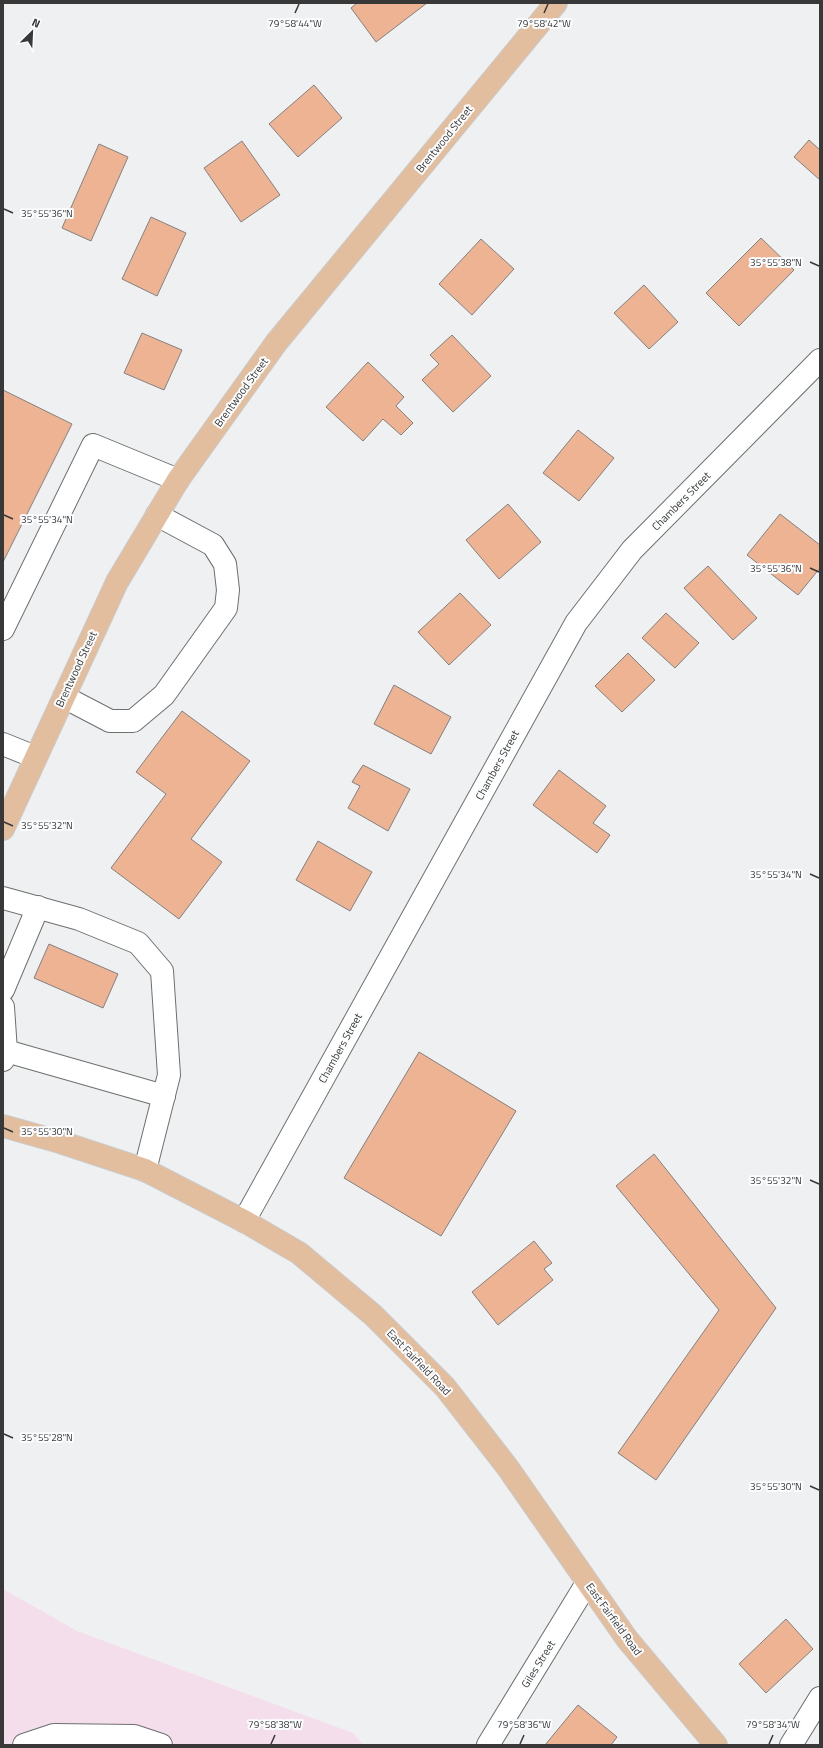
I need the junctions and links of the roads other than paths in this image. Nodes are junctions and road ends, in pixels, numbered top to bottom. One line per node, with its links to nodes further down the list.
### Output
1 (556, 3): 3 (main road, Brentwood Street)
2 (820, 360): 18 (street, Chambers Street)
3 (178, 480): 4 (main road, Brentwood Street); 5 (street)
4 (157, 515): 6 (main road, Brentwood Street); 6 (street)
5 (3, 629)
6 (64, 697): 8 (main road, Brentwood Street)
7 (3, 744): 8 (street)
8 (35, 757): 9 (main road, Brentwood Street)
9 (3, 829)
10 (3, 898): 11 (street)
11 (38, 907): 12 (street); 15 (street)
12 (3, 990)
13 (3, 1007): 14 (street)
14 (4, 1055): 15 (street)
15 (164, 1096): 17 (street)
16 (3, 1126): 17 (main road, East Fairfield Road)
17 (145, 1170): 18 (main road, East Fairfield Road)
18 (244, 1220): 19 (main road, East Fairfield Road)
19 (587, 1583): 23 (street, Giles Street); 24 (main road, East Fairfield Road)
20 (820, 1698): 25 (street)
21 (24, 1745): 22 (street)
22 (161, 1745)
23 (488, 1745)
24 (716, 1745)
25 (791, 1745)

